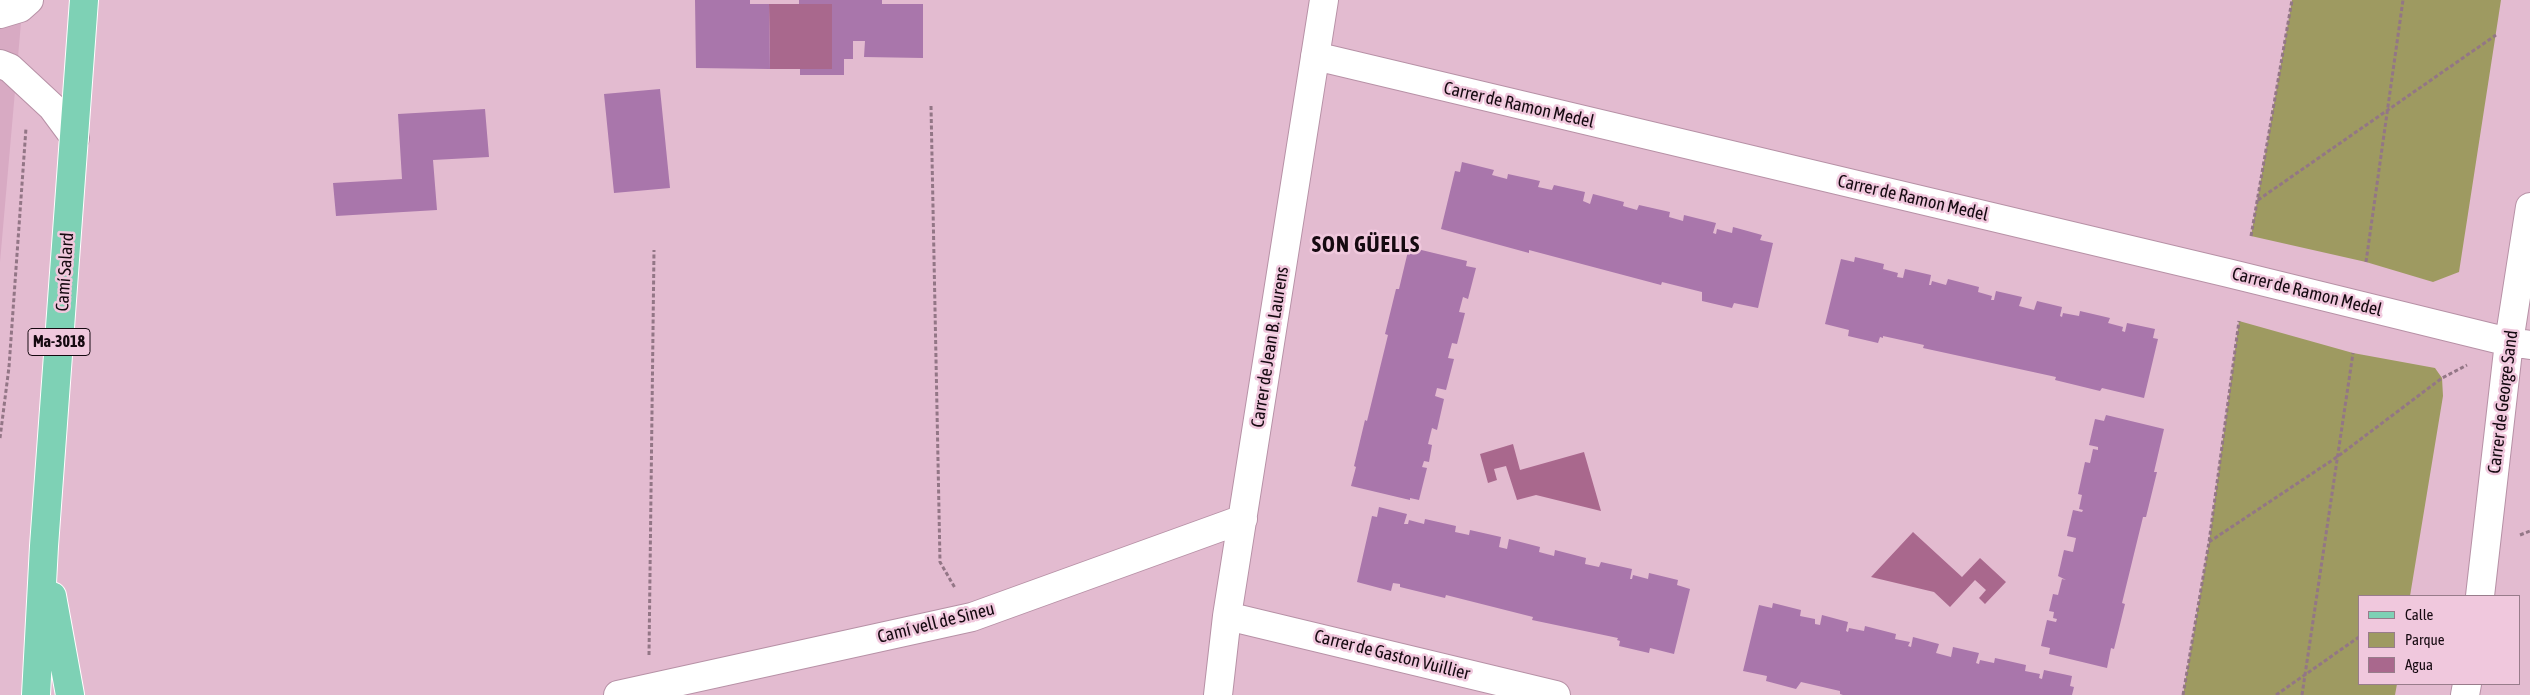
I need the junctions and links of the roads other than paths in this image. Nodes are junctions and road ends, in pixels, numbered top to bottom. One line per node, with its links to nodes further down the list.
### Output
1 (29, 0): 4 (street)
2 (84, 0): 7 (main road, Camí Salard / Ma-3018)
3 (1324, 0): 5 (street, Carrer de Jean B. Laurens)
4 (0, 14)
5 (1315, 56): 9 (street, Carrer de Ramon Medel); 10 (street, Carrer de Jean B. Laurens)
6 (0, 64): 7 (street)
7 (75, 138): 11 (main road, Camí Salard / Ma-3018)
8 (2530, 207): 9 (street, Carrer de George Sand)
9 (2520, 344): 12 (street, Carrer de George Sand)
10 (1244, 520): 13 (street, Carrer de Jean B. Laurens); 16 (street, Camí vell de Sineu)
11 (44, 546): 14 (main road, Camí Salard / Ma-3018); 15 (main road)
12 (2480, 595)
13 (1227, 616): 17 (street, Carrer de Jean B. Laurens); 18 (street, Carrer de Gaston Vuillier)
14 (36, 695)
15 (70, 695)
16 (618, 695)
17 (1218, 695)
18 (1556, 695)

